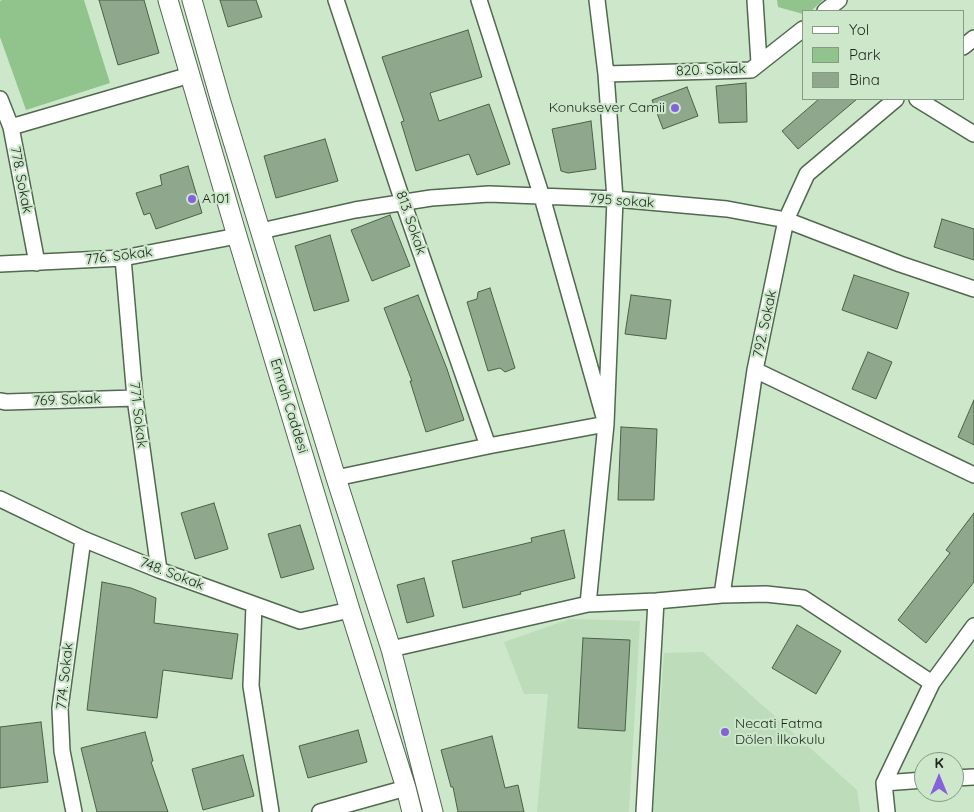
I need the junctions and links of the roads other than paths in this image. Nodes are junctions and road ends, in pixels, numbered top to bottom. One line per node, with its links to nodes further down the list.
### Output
1 (168, 0): 14 (street, Emrah Caddesi)
2 (192, 0): 24 (street, Emrah Caddesi)
3 (336, 0): 22 (street, 813. Sokak)
4 (479, 0): 20 (street)
5 (597, 0): 13 (street)
6 (755, 0): 12 (street)
7 (839, 0): 8 (street)
8 (826, 10)
9 (802, 30): 12 (street, 820. Sokak)
10 (974, 38): 11 (street)
11 (964, 46)
12 (759, 63): 13 (street, 820. Sokak)
13 (606, 74): 21 (street)
14 (190, 75): 18 (street); 25 (street, Emrah Caddesi)
15 (0, 99): 18 (street, 778. Sokak)
16 (895, 100): 23 (street, 792. Sokak)
17 (919, 100): 19 (street)
18 (11, 127): 27 (street, 778. Sokak)
19 (974, 134)
20 (542, 196): 21 (street, 795 sokak); 22 (street, 795 sokak); 33 (street)
21 (615, 200): 23 (street, 795 sokak); 33 (street)
22 (403, 202): 24 (street, 795 sokak); 34 (street, 813. Sokak)
23 (786, 220): 29 (street, 795 sokak); 30 (street, 792. Sokak)
24 (261, 232): 36 (street, Emrah Caddesi)
25 (237, 236): 26 (street, 776. Sokak); 44 (street, Emrah Caddesi)
26 (124, 258): 27 (street, 776. Sokak); 31 (street, 771. Sokak)
27 (37, 263): 28 (street, 776. Sokak)
28 (0, 264)
29 (974, 289)
30 (756, 370): 35 (street); 40 (street, 792. Sokak)
31 (135, 398): 32 (street, 769. Sokak); 39 (street, 771. Sokak)
32 (0, 401)
33 (606, 424): 34 (street); 42 (street)
34 (488, 446): 36 (street)
35 (974, 475)
36 (336, 478): 46 (street, Emrah Caddesi)
37 (0, 499): 38 (street, 748. Sokak)
38 (83, 539): 39 (street, 748. Sokak); 51 (street, 774. Sokak)
39 (159, 570): 43 (street, 748. Sokak)
40 (722, 595): 41 (street); 47 (street)
41 (656, 601): 42 (street); 56 (street)
42 (588, 604): 46 (street)
43 (254, 605): 44 (street, 748. Sokak); 52 (street)
44 (350, 610): 50 (street, Emrah Caddesi)
45 (974, 626): 47 (street)
46 (390, 649): 55 (street, Emrah Caddesi)
47 (932, 683): 49 (street)
48 (914, 781): 49 (street)
49 (884, 783): 57 (street)
50 (406, 788): 53 (street); 54 (street, Emrah Caddesi)
51 (74, 812)
52 (271, 812)
53 (320, 812)
54 (412, 812)
55 (433, 812)
56 (644, 812)
57 (887, 812)

